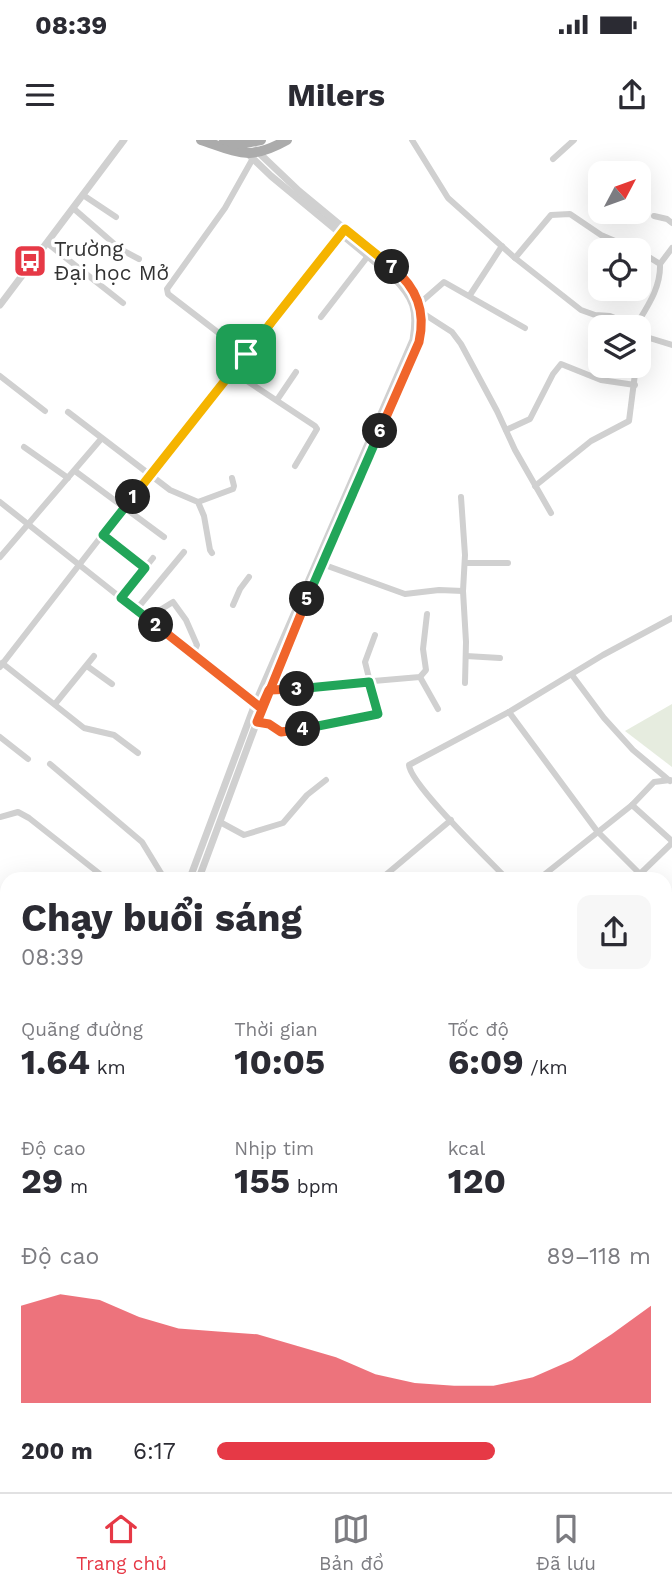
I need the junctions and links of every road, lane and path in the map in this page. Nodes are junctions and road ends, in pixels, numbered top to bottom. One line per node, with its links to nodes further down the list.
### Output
1 (124, 140): 10 (street)
2 (201, 140): 8 (main road)
3 (224, 140): 7 (main road)
4 (287, 140): 8 (main road)
5 (412, 140): 18 (street)
6 (574, 140): 9 (street)
7 (251, 143): 8 (street)
8 (252, 156): 15 (street); 36 (street)
9 (553, 159)
10 (83, 195): 11 (street); 13 (street)
11 (73, 208): 17 (street); 22 (street)
12 (654, 216): 14 (street)
13 (116, 217)
14 (672, 223)
15 (343, 231): 20 (street); 27 (street); 36 (street)
16 (606, 238): 21 (street)
17 (47, 243): 26 (street); 28 (street)
18 (502, 246): 21 (street); 25 (street)
19 (672, 248): 24 (street)
20 (368, 256): 32 (street); 93 (street)
21 (515, 258): 30 (street)
22 (139, 259)
23 (651, 259): 24 (street)
24 (660, 264): 31 (street)
25 (470, 295): 27 (street); 33 (street)
26 (123, 303)
27 (420, 303): 29 (street)
28 (0, 305)
29 (421, 312): 45 (street); 68 (street)
30 (595, 315)
31 (645, 315)
32 (321, 317)
33 (525, 328)
34 (651, 336): 35 (street)
35 (672, 345)
36 (246, 354): 37 (street)
37 (232, 371): 42 (street); 50 (street)
38 (296, 372): 42 (street)
39 (0, 376): 43 (street)
40 (635, 378): 41 (street)
41 (635, 385): 45 (street); 53 (street)
42 (277, 400): 48 (street)
43 (45, 411)
44 (68, 412): 46 (street)
45 (506, 430): 53 (street)
46 (101, 439): 49 (street); 50 (street)
47 (24, 447): 51 (street)
48 (295, 466)
49 (75, 471): 51 (street); 57 (street)
50 (149, 475): 56 (street); 57 (street)
51 (68, 478): 59 (street)
52 (232, 478): 56 (street)
53 (535, 486): 58 (street)
54 (461, 496): 66 (street)
55 (0, 502): 59 (street)
56 (198, 502): 63 (street)
57 (125, 507): 60 (street); 61 (street)
58 (551, 513)
59 (29, 524): 64 (street); 69 (street)
60 (103, 535): 69 (street); 70 (street)
61 (164, 537)
62 (184, 552): 75 (street)
63 (212, 553)
64 (0, 557)
65 (153, 558): 70 (street)
66 (465, 563): 67 (street); 72 (street)
67 (508, 563)
68 (322, 564): 72 (street); 91 (street)
69 (80, 566): 73 (street); 84 (street)
70 (145, 568): 73 (street)
71 (248, 577): 74 (street)
72 (463, 592): 82 (street)
73 (121, 598): 75 (street)
74 (233, 605)
75 (136, 610): 77 (street)
76 (427, 614): 87 (street)
77 (147, 618): 80 (street); 80 (street)
78 (672, 618): 86 (street)
79 (375, 635): 88 (street)
80 (193, 654): 93 (street)
81 (94, 656): 85 (street)
82 (466, 656): 83 (street); 89 (street)
83 (500, 657)
84 (1, 664): 92 (street)
85 (87, 666): 90 (street); 92 (street)
86 (572, 674): 95 (street); 102 (street)
87 (420, 677): 88 (street); 94 (street)
88 (369, 682): 91 (street); 96 (street)
89 (465, 683)
90 (112, 684)
91 (269, 690): 93 (street)
92 (55, 704): 98 (street)
93 (258, 706): 96 (street); 111 (street)
94 (438, 709)
95 (509, 712): 105 (street); 107 (street)
96 (257, 722): 106 (street)
97 (0, 737): 99 (street)
98 (138, 753)
99 (28, 759)
100 (50, 764): 110 (street)
101 (326, 780): 106 (street)
102 (671, 781): 103 (street)
103 (632, 805): 107 (street); 108 (street)
104 (0, 817): 109 (street)
105 (451, 820): 113 (street); 114 (street)
106 (220, 822): 112 (street)
107 (597, 831): 115 (street); 116 (street)
108 (672, 842): 117 (street)
109 (98, 872)
110 (160, 872)
111 (192, 872)
112 (201, 872)
113 (389, 872)
114 (500, 872)
115 (547, 872)
116 (638, 872)
117 (646, 872)

